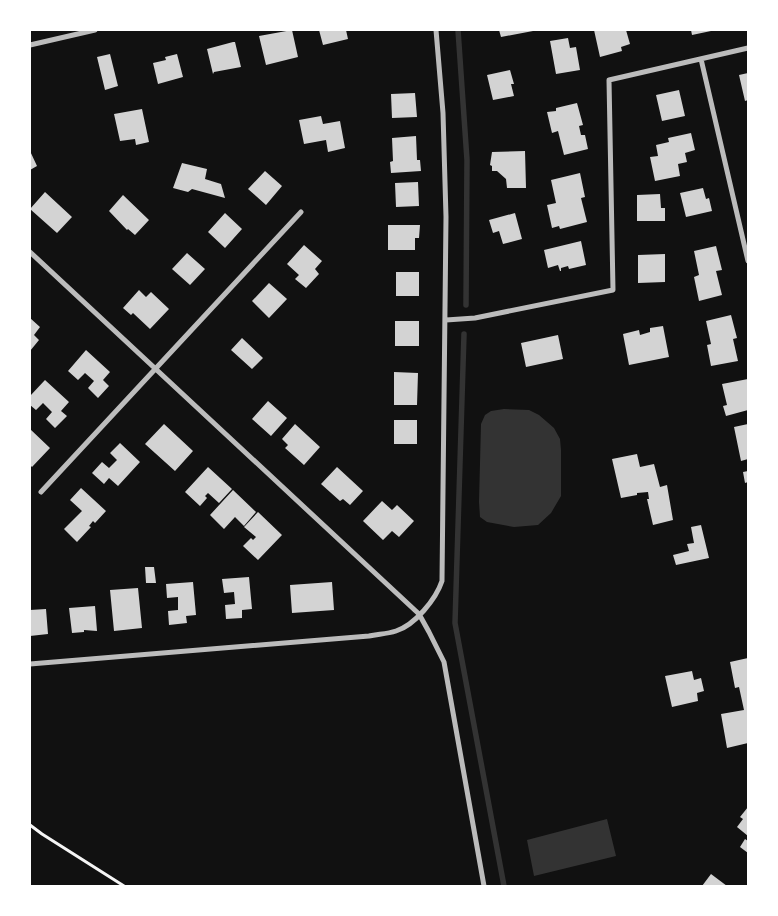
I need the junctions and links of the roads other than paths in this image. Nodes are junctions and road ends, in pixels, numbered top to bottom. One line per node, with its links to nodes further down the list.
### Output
1 (95, 30): 3 (street)
2 (436, 30): 9 (street)
3 (30, 45)
4 (748, 48): 5 (street)
5 (701, 59): 8 (street); 9 (street)
6 (300, 212): 10 (street)
7 (30, 252): 10 (street)
8 (748, 261)
9 (446, 320): 12 (street)
10 (155, 369): 11 (street); 12 (street)
11 (41, 492)
12 (418, 614): 13 (street); 14 (street)
13 (30, 664)
14 (484, 886)

